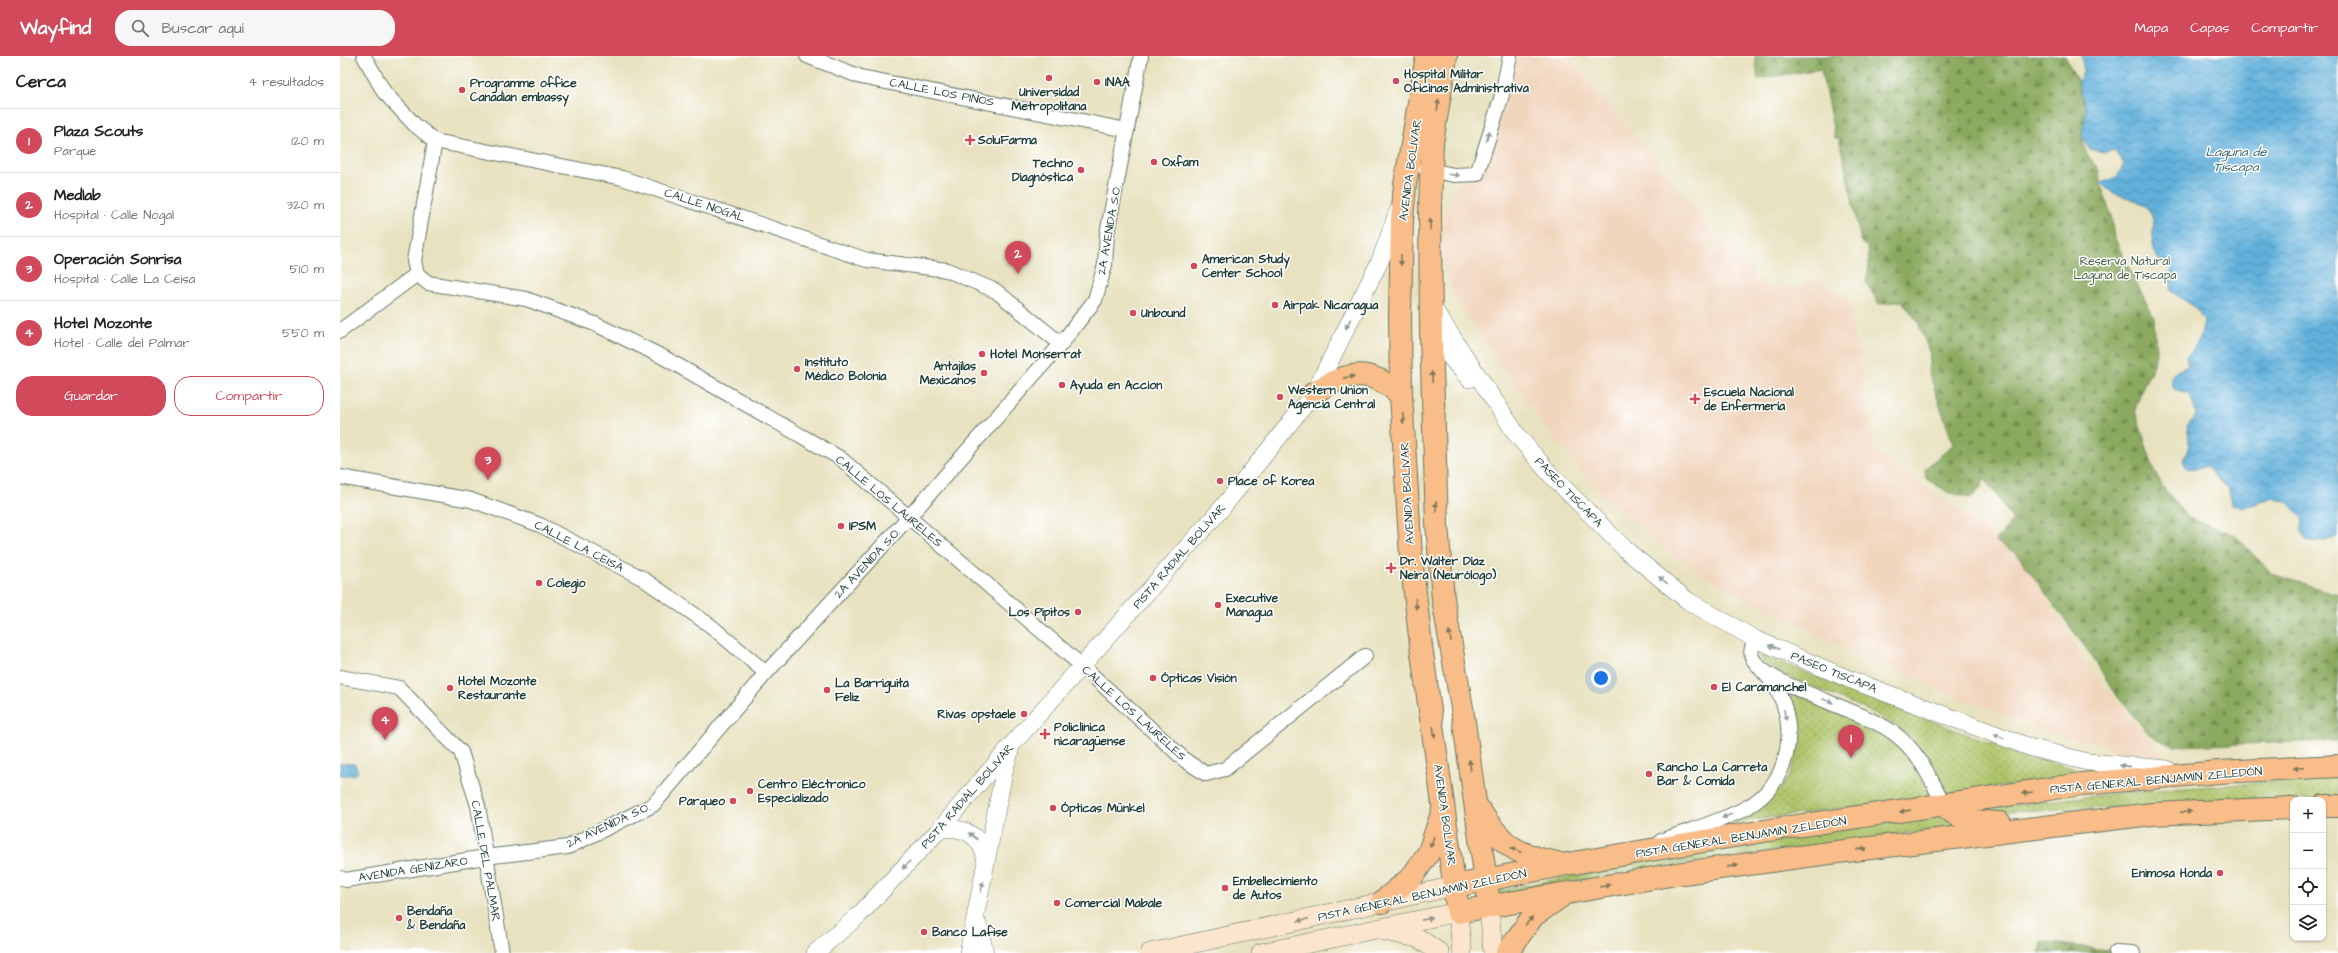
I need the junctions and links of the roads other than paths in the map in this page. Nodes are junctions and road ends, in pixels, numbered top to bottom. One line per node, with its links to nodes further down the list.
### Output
1 (364, 56): 8 (street, CALLE NOGAL)
2 (807, 56): 7 (street, CALLE LOS PINOS)
3 (1141, 56): 7 (street, 2A AVENIDA S.O.)
4 (1427, 56): 10 (highway, AVENIDA BOLÍVAR)
5 (1446, 56): 9 (highway, AVENIDA BOLÍVAR, one-way to 5)
6 (1510, 56): 9 (street, one-way to 6)
7 (1127, 130): 15 (street, 2A AVENIDA S.O.)
8 (435, 141): 11 (street); 15 (street, CALLE NOGAL)
9 (1432, 171): 10 (street); 12 (highway, AVENIDA BOLÍVAR, one-way to 9)
10 (1407, 175): 16 (street, PISTA RADIAL BOLÍVAR, one-way to 16); 17 (highway, AVENIDA BOLÍVAR, one-way to 17)
11 (417, 274): 13 (street); 20 (street, CALLE LOS LAURELES)
12 (1431, 305): 14 (highway, AVENIDA BOLÍVAR); 18 (street, PASEO TISCAPA)
13 (340, 330)
14 (1431, 335): 18 (street, PASEO TISCAPA); 30 (highway, AVENIDA BOLÍVAR, one-way to 14)
15 (1061, 344): 20 (street, 2A AVENIDA S.O.)
16 (1314, 393): 17 (highway, one-way to 17); 23 (street, PISTA RADIAL BOLÍVAR)
17 (1401, 395): 31 (highway, AVENIDA BOLÍVAR, one-way to 31)
18 (1517, 435): 21 (street, PASEO TISCAPA, one-way to 18)
19 (340, 477): 25 (street, CALLE LA CEISA)
20 (909, 516): 23 (street, CALLE LOS LAURELES); 25 (street, 2A AVENIDA S.O.)
21 (1755, 639): 24 (street); 29 (street, PASEO TISCAPA, one-way to 21)
22 (1365, 656): 23 (street, CALLE LOS LAURELES)
23 (1082, 666): 27 (street, PISTA RADIAL BOLÍVAR)
24 (1761, 669): 32 (street, one-way to 32); 37 (street, one-way to 37)
25 (766, 673): 36 (street, 2A AVENIDA S.O.)
26 (340, 677): 36 (street, CALLE DEL PALMAR)
27 (1015, 741): 35 (street, PISTA RADIAL BOLIVAR); 39 (street, PISTA RADIAL BOLIVAR)
28 (2338, 766): 29 (highway, PISTA GENERAL BENJAMÍN ZELEDÓN, one-way to 29)
29 (2219, 772): 32 (highway, PISTA GENERAL BENJAMÍN ZELEDÓN, one-way to 32)
30 (1475, 803): 38 (highway, one-way to 30); 41 (highway, AVENIDA BOLÍVAR)
31 (1444, 805): 42 (highway, AVENIDA BOLÍVAR); 44 (highway, one-way to 44)
32 (1944, 805): 34 (highway); 37 (highway, PISTA GENERAL BENJAMÍN ZELEDÓN, one-way to 37)
33 (2290, 808): 34 (highway, PISTA GENERAL BENJAMÍN ZELEDÓN, one-way to 33)
34 (2152, 814): 43 (highway, PISTA GENERAL BENJAMÍN ZELEDÓN, one-way to 34)
35 (940, 829): 39 (street, one-way to 35); 48 (street, PISTA RADIAL BOLIVAR, one-way to 48)
36 (485, 857): 40 (street, AVENIDA GENÍZARO); 52 (street, CALLE DEL PALMAR)
37 (1611, 858): 38 (highway, PISTA GENERAL BENJAMÍN ZELEDÓN)
38 (1567, 864): 41 (highway, PISTA GENERAL BENJAMÍN ZELEDÓN)
39 (986, 866): 46 (street, PISTA RADIAL BOLIVAR, one-way to 39)
40 (340, 878)
41 (1486, 881): 42 (highway, PISTA GENERAL BENJAMÍN ZELEDÓN); 45 (highway, AVENIDA BOLÍVAR)
42 (1455, 886): 44 (main road, PISTA GENERAL BENJAMÍN ZELEDÓN); 47 (highway, AVENIDA BOLÍVAR)
43 (1566, 893): 45 (highway, PISTA GENERAL BENJAMÍN ZELEDÓN); 61 (highway, one-way to 43)
44 (1382, 902): 57 (main road, PISTA GENERAL BENJAMÍN ZELEDÓN, one-way to 57)
45 (1489, 907): 47 (highway, PISTA GENERAL BENJAMÍN ZELEDÓN); 60 (main road, AVENIDA BOLÍVAR)
46 (978, 909): 55 (street, PISTA RADIAL BOLIVAR); 56 (street)
47 (1458, 912): 49 (main road, PISTA GENERAL BENJAMÍN ZELEDÓN, one-way to 47); 59 (main road, AVENIDA BOLÍVAR)
48 (858, 915): 53 (street, PISTA RADIAL BOLIVAR); 54 (street)
49 (1375, 929): 50 (main road, PISTA GENERAL BENJAMÍN ZELEDÓN); 58 (main road)
50 (1273, 952)
51 (2116, 952): 62 (street)
52 (502, 953)
53 (815, 953)
54 (831, 953)
55 (968, 953)
56 (985, 953)
57 (1150, 953)
58 (1440, 953)
59 (1462, 953)
60 (1493, 953)
61 (1507, 953)
62 (2133, 953)

